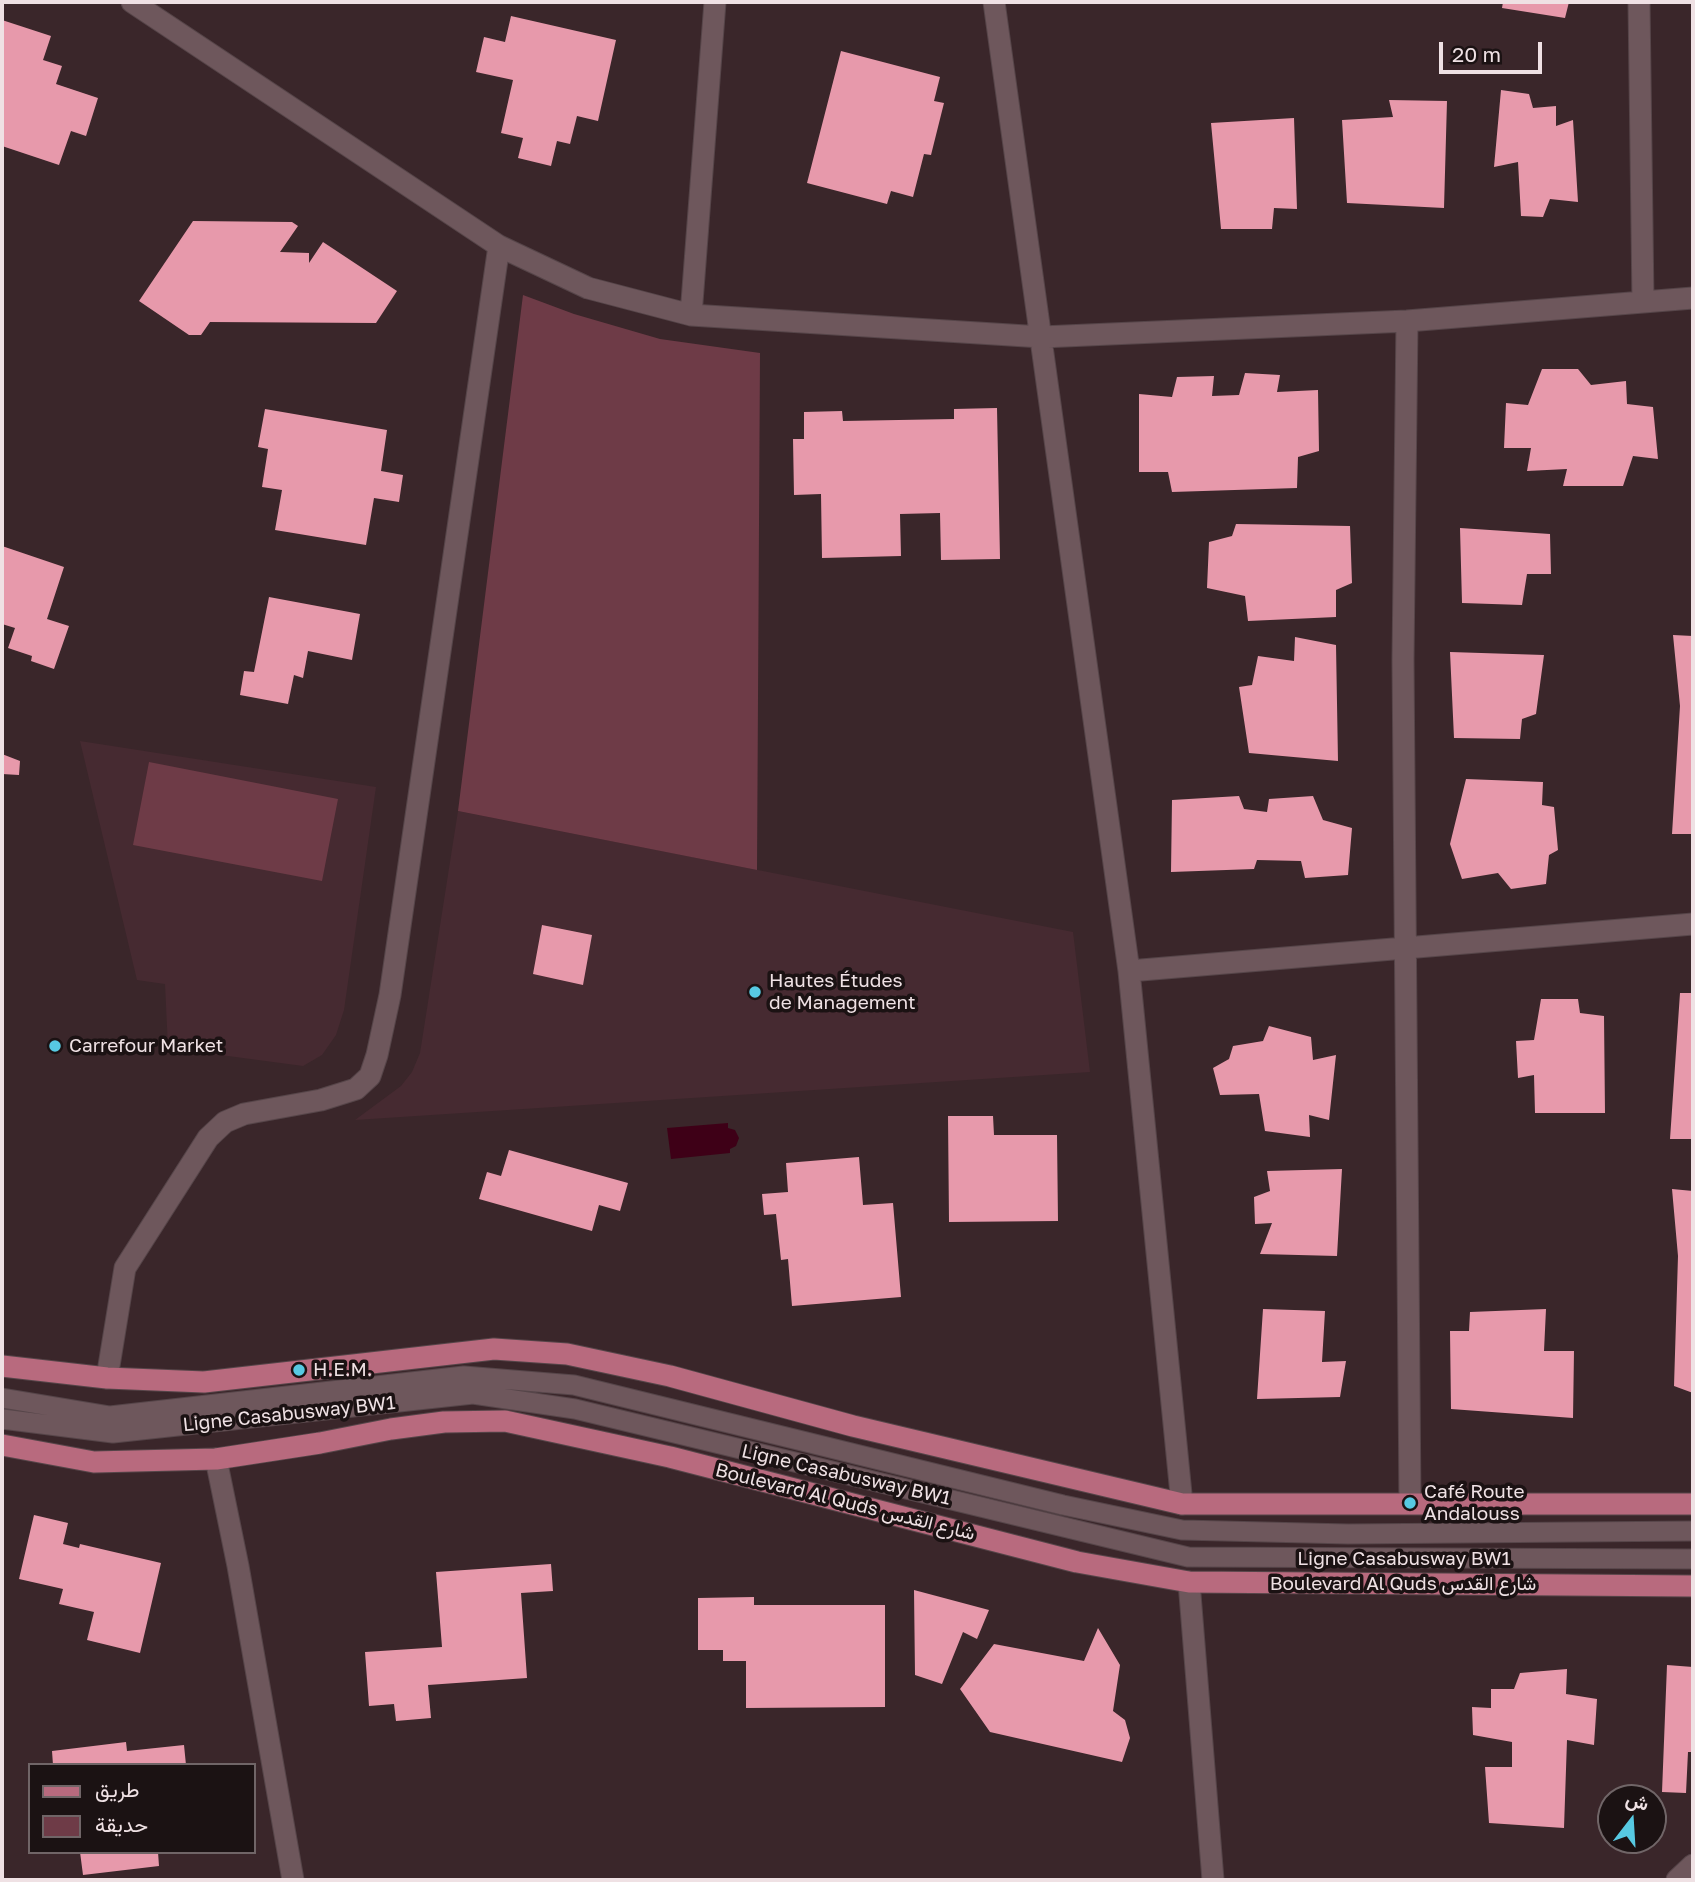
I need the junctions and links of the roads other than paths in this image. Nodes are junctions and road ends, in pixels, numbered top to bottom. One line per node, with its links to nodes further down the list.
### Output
1 (132, 2): 5 (street)
2 (715, 2): 8 (street)
3 (994, 2): 10 (street)
4 (1639, 2): 7 (street)
5 (499, 246): 8 (street); 15 (street)
6 (1693, 298): 7 (street)
7 (1643, 302): 9 (street)
8 (691, 315): 10 (street)
9 (1407, 321): 10 (street); 12 (street)
10 (1042, 337): 13 (street)
11 (1693, 924): 12 (street)
12 (1407, 948): 13 (street); 20 (street)
13 (1129, 971): 21 (street)
14 (2, 1366): 15 (main road)
15 (107, 1378): 21 (main road)
16 (2, 1398): 23 (lane, Ligne Casabusway BW1)
17 (2, 1419): 24 (lane, Ligne Casabusway BW1)
18 (2, 1445): 19 (main road, Boulevard Al Quds شارع القدس)
19 (216, 1458): 25 (main road, Boulevard Al Quds شارع القدس); 28 (street)
20 (1410, 1503): 21 (main road); 22 (main road)
21 (1182, 1504)
22 (1693, 1504)
23 (1693, 1531)
24 (1693, 1559)
25 (1189, 1582): 26 (main road, Boulevard Al Quds شارع القدس); 29 (street)
26 (1693, 1586)
27 (1693, 1865): 30 (street)
28 (293, 1880)
29 (1213, 1880)
30 (1677, 1880)

